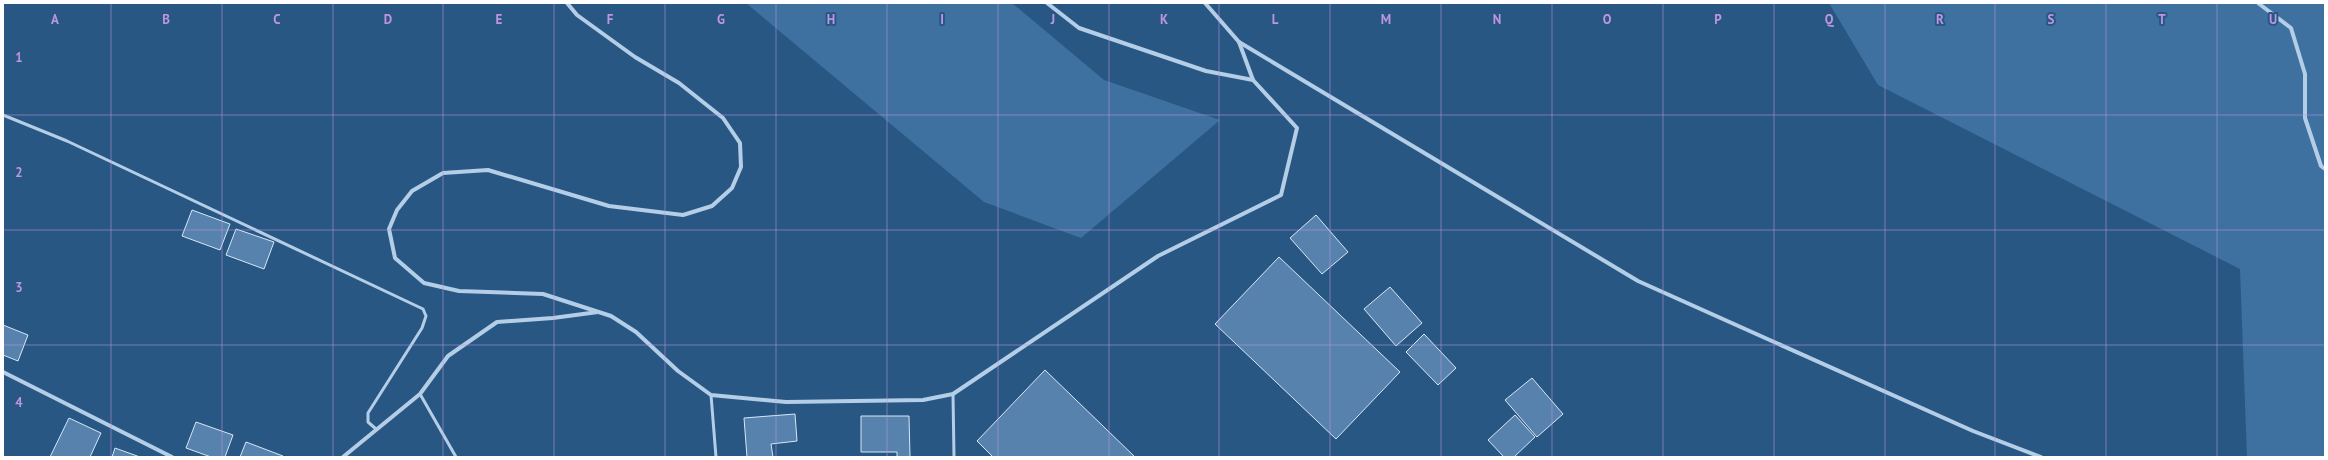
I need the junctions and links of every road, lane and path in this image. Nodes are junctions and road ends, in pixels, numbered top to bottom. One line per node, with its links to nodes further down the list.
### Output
1 (568, 3): 9 (street)
2 (1047, 3): 6 (street)
3 (1205, 3): 5 (street)
4 (2258, 3): 8 (street)
5 (1239, 42): 6 (street); 20 (street)
6 (1253, 80): 12 (street)
7 (3, 115): 14 (lane)
8 (2325, 169)
9 (599, 312): 11 (street); 13 (street)
10 (3, 372): 15 (street)
11 (420, 394): 14 (street); 17 (lane)
12 (953, 394): 13 (street); 19 (lane)
13 (712, 395): 18 (lane)
14 (376, 429): 16 (street)
15 (172, 457)
16 (343, 457)
17 (456, 457)
18 (716, 457)
19 (954, 457)
20 (2041, 457)

